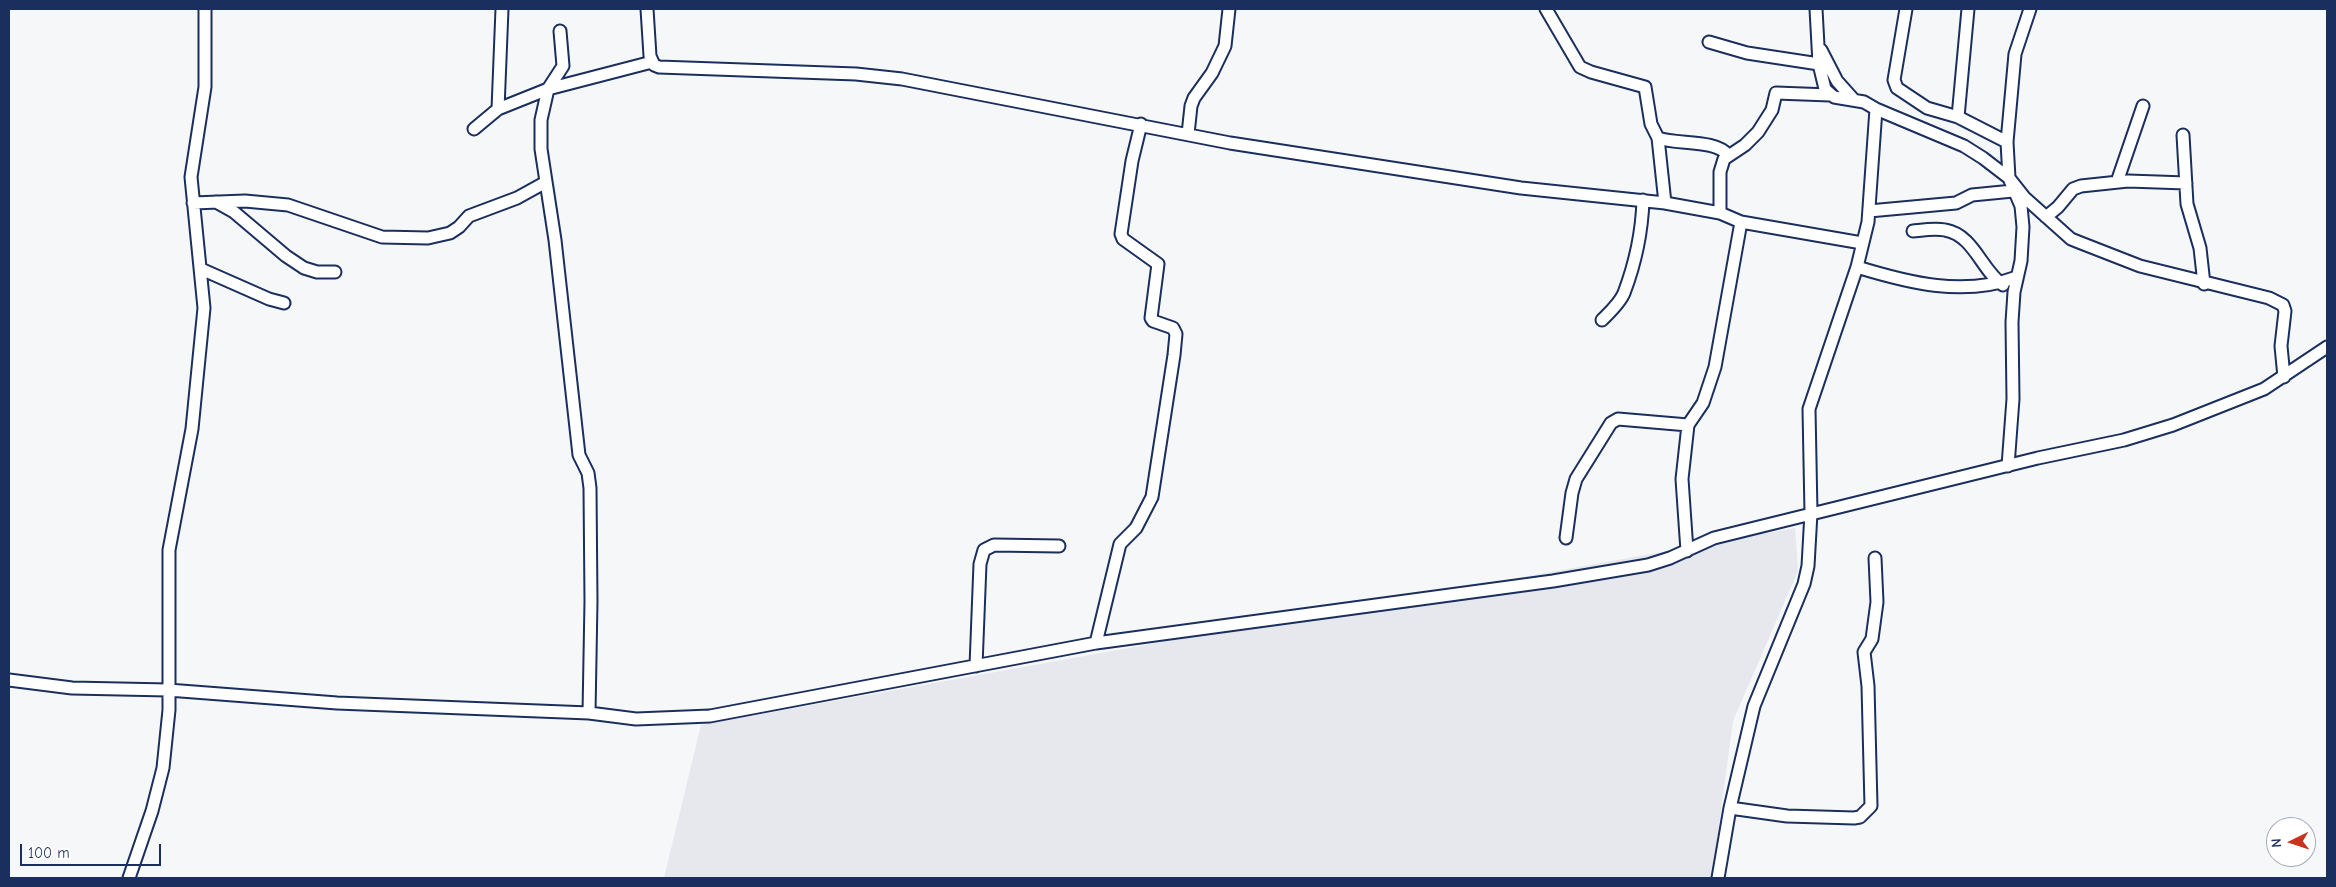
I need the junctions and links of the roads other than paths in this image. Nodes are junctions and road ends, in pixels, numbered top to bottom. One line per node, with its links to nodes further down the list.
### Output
1 (205, 9): 36 (street)
2 (502, 9): 19 (street)
3 (647, 9): 13 (street)
4 (1229, 9): 24 (street)
5 (1546, 9): 26 (street)
6 (1816, 9): 12 (street)
7 (1906, 9): 21 (street)
8 (1968, 9): 21 (street)
9 (2030, 9): 27 (street)
10 (560, 31): 15 (street)
11 (1709, 42): 14 (street)
12 (1820, 45): 14 (street); 17 (street)
13 (652, 62): 15 (street); 22 (street)
14 (1819, 64): 16 (street)
15 (548, 89): 19 (street); 30 (street)
16 (1830, 95): 17 (street); 28 (street)
17 (1854, 100): 20 (street)
18 (2143, 106): 31 (street)
19 (498, 109): 23 (street)
20 (1876, 109): 29 (street); 38 (street)
21 (1958, 117): 27 (street)
22 (1140, 124): 24 (street); 62 (street)
23 (474, 129)
24 (1188, 134): 34 (street)
25 (2184, 135): 32 (street)
26 (1658, 138): 28 (street); 37 (street)
27 (2007, 142): 29 (street)
28 (1728, 155): 39 (street)
29 (2010, 178): 33 (street); 40 (street)
30 (546, 182): 35 (street); 66 (street)
31 (2117, 182): 32 (street); 40 (street)
32 (2186, 183): 49 (street)
33 (2013, 191): 38 (street); 47 (street)
34 (1643, 200): 37 (street); 52 (street)
35 (216, 202): 36 (street); 46 (street)
36 (193, 203): 45 (street)
37 (1665, 203): 39 (street)
38 (1869, 211): 43 (street)
39 (1720, 213): 41 (street)
40 (2046, 217): 49 (street)
41 (1741, 222): 43 (street); 55 (street)
42 (1913, 231): 48 (street)
43 (1862, 243): 44 (street)
44 (1857, 267): 48 (street); 57 (street)
45 (201, 269): 51 (street); 65 (street)
46 (335, 272)
47 (2017, 277): 48 (street); 50 (street)
48 (2000, 283): 50 (street)
49 (2204, 284): 54 (street)
50 (2014, 292): 56 (street)
51 (284, 303)
52 (1602, 320)
53 (2327, 347): 54 (street)
54 (2284, 377): 56 (street)
55 (1688, 426): 58 (street); 60 (street)
56 (2008, 466): 57 (street)
57 (1812, 513): 60 (street); 67 (street)
58 (1566, 538)
59 (1059, 546): 63 (street)
60 (1687, 551): 62 (street)
61 (1875, 558): 67 (street)
62 (1096, 643): 63 (street)
63 (976, 666): 66 (street)
64 (9, 680): 65 (street)
65 (168, 690): 66 (street); 68 (street)
66 (589, 713)
67 (1730, 808): 69 (street)
68 (129, 878)
69 (1718, 878)

